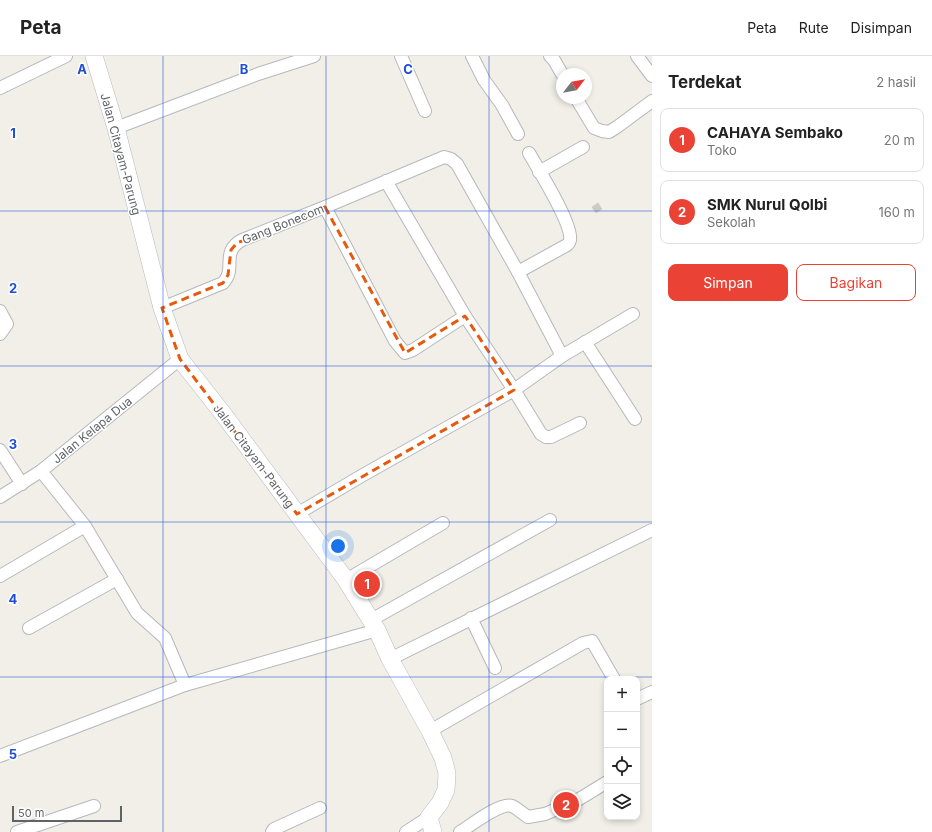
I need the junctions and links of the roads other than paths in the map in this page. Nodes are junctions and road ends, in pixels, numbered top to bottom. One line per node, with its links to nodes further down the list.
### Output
1 (66, 56): 10 (street)
2 (94, 56): 14 (street, Jalan Citayam-Parung)
3 (314, 56): 14 (street)
4 (401, 56): 13 (street)
5 (472, 56): 15 (street)
6 (550, 56): 8 (street)
7 (637, 56): 9 (street)
8 (558, 68)
9 (652, 76)
10 (0, 88)
11 (652, 101): 12 (street)
12 (580, 104)
13 (425, 111)
14 (116, 128): 22 (street, Jalan Citayam-Parung)
15 (518, 134)
16 (583, 147): 18 (street)
17 (529, 153): 18 (street)
18 (539, 172): 21 (street)
19 (386, 181): 20 (street, Gang Bonecom); 21 (street, Gang Bonecom); 25 (street)
20 (325, 208): 22 (street, Gang Bonecom); 25 (street)
21 (518, 272): 28 (street, Gang Bonecom)
22 (162, 308): 29 (street, Jalan Citayam-Parung)
23 (0, 311): 26 (street)
24 (633, 314): 27 (street)
25 (465, 316): 30 (street)
26 (0, 334)
27 (585, 342): 28 (street); 31 (street)
28 (562, 356): 30 (street)
29 (180, 359): 34 (street, Jalan Kelapa Dua); 37 (street, Jalan Citayam-Parung)
30 (514, 390): 32 (street); 37 (street)
31 (635, 419)
32 (580, 423)
33 (0, 450): 35 (street)
34 (41, 471): 35 (street, Jalan Kelapa Dua); 40 (street)
35 (22, 484): 36 (street, Jalan Kelapa Dua)
36 (0, 497)
37 (297, 514): 44 (street, Jalan Citayam-Parung)
38 (550, 520): 46 (street)
39 (443, 523): 44 (street)
40 (85, 526): 42 (street); 43 (street)
41 (652, 530): 45 (street)
42 (0, 576)
43 (117, 579): 47 (street); 51 (street)
44 (346, 580): 46 (street, Jalan Citayam-Parung)
45 (471, 618): 48 (street); 49 (street)
46 (374, 625): 48 (street, Jalan Citayam-Parung); 51 (street)
47 (29, 628)
48 (390, 659): 54 (street, Jalan Citayam-Parung)
49 (495, 668)
50 (612, 676): 54 (street)
51 (185, 685): 55 (street)
52 (652, 692): 53 (street)
53 (640, 698)
54 (430, 731): 59 (street, Jalan Citayam-Parung)
55 (0, 756)
56 (604, 784): 63 (street)
57 (94, 806): 60 (street)
58 (320, 808): 61 (street)
59 (431, 824): 62 (street)
60 (17, 832)
61 (272, 832)
62 (406, 832)
63 (460, 832)

